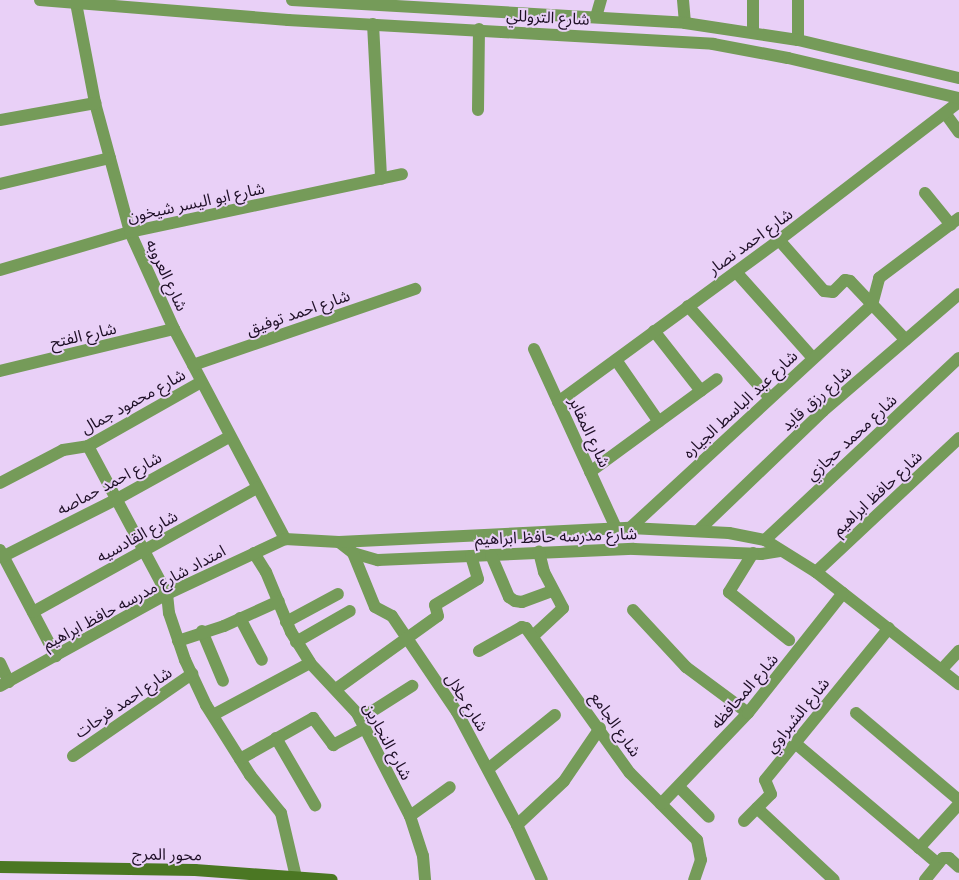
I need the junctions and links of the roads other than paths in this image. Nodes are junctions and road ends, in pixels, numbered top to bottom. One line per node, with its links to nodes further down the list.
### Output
1 (40, 0): 8 (street, شارع التروللي)
2 (292, 0): 7 (street, شارع التروللي)
3 (601, 0): 9 (street)
4 (683, 0): 10 (street)
5 (753, 0): 13 (street)
6 (798, 0): 14 (street)
7 (352, 1): 9 (street, شارع التروللي)
8 (76, 3): 11 (street, شارع التروللي); 18 (street, شارع العروبه)
9 (596, 17): 10 (street, شارع التروللي)
10 (685, 23): 13 (street, شارع التروللي)
11 (373, 24): 12 (street, شارع التروللي); 25 (street)
12 (479, 29): 16 (street, شارع التروللي); 19 (street)
13 (753, 31): 14 (street, شارع التروللي)
14 (798, 40): 15 (street, شارع التروللي)
15 (959, 78)
16 (959, 98)
17 (959, 102): 20 (street, شارع احمد نصار)
18 (95, 103): 21 (street); 23 (street, شارع العروبه)
19 (478, 110)
20 (945, 113): 22 (street); 30 (street, شارع احمد نصار)
21 (0, 120)
22 (959, 132)
23 (110, 158): 26 (street); 29 (street, شارع العروبه)
24 (402, 174): 25 (street, شارع ابو اليسر شيخون)
25 (381, 179): 29 (street, شارع ابو اليسر شيخون)
26 (0, 184)
27 (925, 193): 28 (street)
28 (955, 222): 35 (street)
29 (130, 232): 31 (street, شارع ابو اليسر شيخون); 37 (street, شارع العروبه)
30 (779, 240): 32 (street, شارع احمد نصار); 35 (street)
31 (0, 270)
32 (736, 272): 36 (street, شارع احمد نصار); 41 (street)
33 (415, 289): 44 (street, شارع احمد توفيق)
34 (958, 298): 39 (street, شارع رزق قايد)
35 (872, 305): 39 (street); 41 (street, شارع عبد الباسط الجياره)
36 (688, 306): 38 (street, شارع احمد نصار); 49 (street)
37 (174, 330): 44 (street, شارع العروبه); 45 (street, شارع الفتح)
38 (654, 331): 43 (street, شارع احمد نصار); 48 (street)
39 (906, 340): 61 (street, شارع رزق قايد)
40 (534, 349): 50 (street, شارع المقابر)
41 (813, 358): 49 (street, شارع عبد الباسط الجياره)
42 (959, 358): 63 (street, شارع محمد حجازي)
43 (616, 360): 50 (street, شارع احمد نصار); 51 (street)
44 (193, 365): 47 (street, شارع العروبه)
45 (0, 371)
46 (717, 379): 48 (street)
47 (201, 382): 52 (street, شارع العروبه); 54 (street, شارع محمود جمال)
48 (701, 391): 51 (street)
49 (770, 398): 60 (street, شارع عبد الباسط الجياره)
50 (558, 402): 55 (street, شارع المقابر)
51 (659, 422): 55 (street)
52 (229, 437): 57 (street, شارع العروبه); 58 (street, شارع احمد حماصه)
53 (959, 438): 74 (street, شارع حافظ ابراهيم)
54 (88, 446): 56 (street, شارع محمود جمال); 58 (street)
55 (590, 472): 59 (street, شارع المقابر)
56 (0, 483)
57 (257, 488): 62 (street, شارع العروبه); 65 (street, شارع القادسيه)
58 (117, 499): 65 (street); 68 (street, شارع احمد حماصه)
59 (616, 528): 60 (street, شارع مدرسه حافظ ابراهيم); 64 (street, شارع مدرسه حافظ ابراهيم)
60 (630, 528): 61 (street, شارع مدرسه حافظ ابراهيم)
61 (699, 530): 63 (street, شارع مدرسه حافظ ابراهيم)
62 (285, 539): 64 (street, شارع مدرسه حافظ ابراهيم); 69 (street, امتداد شارع مدرسه حافظ ابراهيم)
63 (764, 540): 66 (street, شارع مدرسه حافظ ابراهيم)
64 (339, 542): 70 (street, شارع مدرسه حافظ ابراهيم)
65 (144, 550): 77 (street); 82 (street, شارع القادسيه)
66 (780, 551): 71 (street, شارع مدرسه حافظ ابراهيم); 74 (street, شارع مدرسه حافظ ابراهيم)
67 (539, 552): 71 (street, شارع مدرسه حافظ ابراهيم); 72 (street, شارع مدرسه حافظ ابراهيم); 75 (street)
68 (2, 553): 82 (street)
69 (254, 553): 77 (street, امتداد شارع مدرسه حافظ ابراهيم); 79 (street, شارع النجارين)
70 (352, 553): 73 (street, شارع مدرسه حافظ ابراهيم); 88 (street, شارع جلال)
71 (753, 553): 89 (street)
72 (491, 555): 73 (street, شارع مدرسه حافظ ابراهيم); 75 (street)
73 (471, 556): 88 (street)
74 (816, 572): 76 (street, شارع مدرسه حافظ ابراهيم)
75 (553, 591): 87 (street)
76 (843, 592): 85 (street, شارع مدرسه حافظ ابراهيم); 105 (street, شارع المحافظه)
77 (167, 594): 90 (street); 94 (street, امتداد شارع مدرسه حافظ ابراهيم)
78 (338, 594): 84 (street)
79 (278, 601): 83 (street); 84 (street, شارع النجارين)
80 (633, 610): 105 (street)
81 (350, 611): 91 (street)
82 (33, 612): 94 (street)
83 (240, 618): 86 (street); 95 (street)
84 (286, 622): 91 (street, شارع النجارين)
85 (889, 628): 98 (street, شارع مدرسه حافظ ابراهيم); 112 (street, شارع الشبراوي)
86 (202, 631): 90 (street); 100 (street)
87 (533, 636): 92 (street); 110 (street, شارع الجامع)
88 (407, 639): 104 (street); 115 (street, شارع جلال)
89 (789, 640)
90 (178, 641): 99 (street)
91 (296, 642): 97 (street, شارع النجارين)
92 (479, 650)
93 (959, 651): 98 (street)
94 (56, 656): 101 (street, امتداد شارع مدرسه حافظ ابراهيم)
95 (262, 660)
96 (0, 663): 101 (street)
97 (310, 664): 104 (street, شارع النجارين); 107 (street)
98 (942, 669): 102 (street, شارع مدرسه حافظ ابراهيم)
99 (192, 674): 107 (street); 113 (street, شارع احمد فرحات)
100 (223, 681)
101 (5, 684)
102 (959, 684)
103 (412, 686): 109 (street)
104 (336, 689): 109 (street, شارع النجارين)
105 (748, 713): 117 (street, شارع المحافظه)
106 (856, 713): 118 (street)
107 (212, 715): 114 (street)
108 (555, 715): 115 (street)
109 (362, 724): 111 (street); 123 (street, شارع النجارين)
110 (600, 728): 119 (street, شارع الجامع); 126 (street)
111 (276, 738): 114 (street); 121 (street)
112 (795, 743): 122 (street, شارع الشبراوي); 127 (street)
113 (73, 756)
114 (240, 759): 132 (street)
115 (488, 769): 126 (street, شارع جلال)
116 (450, 787): 123 (street)
117 (679, 787): 119 (street, شارع المحافظه); 124 (street)
118 (959, 800)
119 (661, 804): 136 (street, شارع الجامع)
120 (959, 804): 127 (street)
121 (315, 805)
122 (757, 808): 125 (street, شارع الشبراوي); 137 (street)
123 (410, 816): 134 (street, شارع النجارين)
124 (709, 817)
125 (744, 821)
126 (518, 825): 135 (street, شارع جلال)
127 (919, 848): 128 (street)
128 (938, 864): 129 (street); 138 (street)
129 (959, 867)
130 (0, 868): 131 (main road, محور المرج)
131 (114, 874): 132 (main road, محور المرج)
132 (296, 877): 133 (main road, محور المرج)
133 (332, 880)
134 (425, 880)
135 (542, 880)
136 (694, 880)
137 (834, 880)
138 (925, 880)

